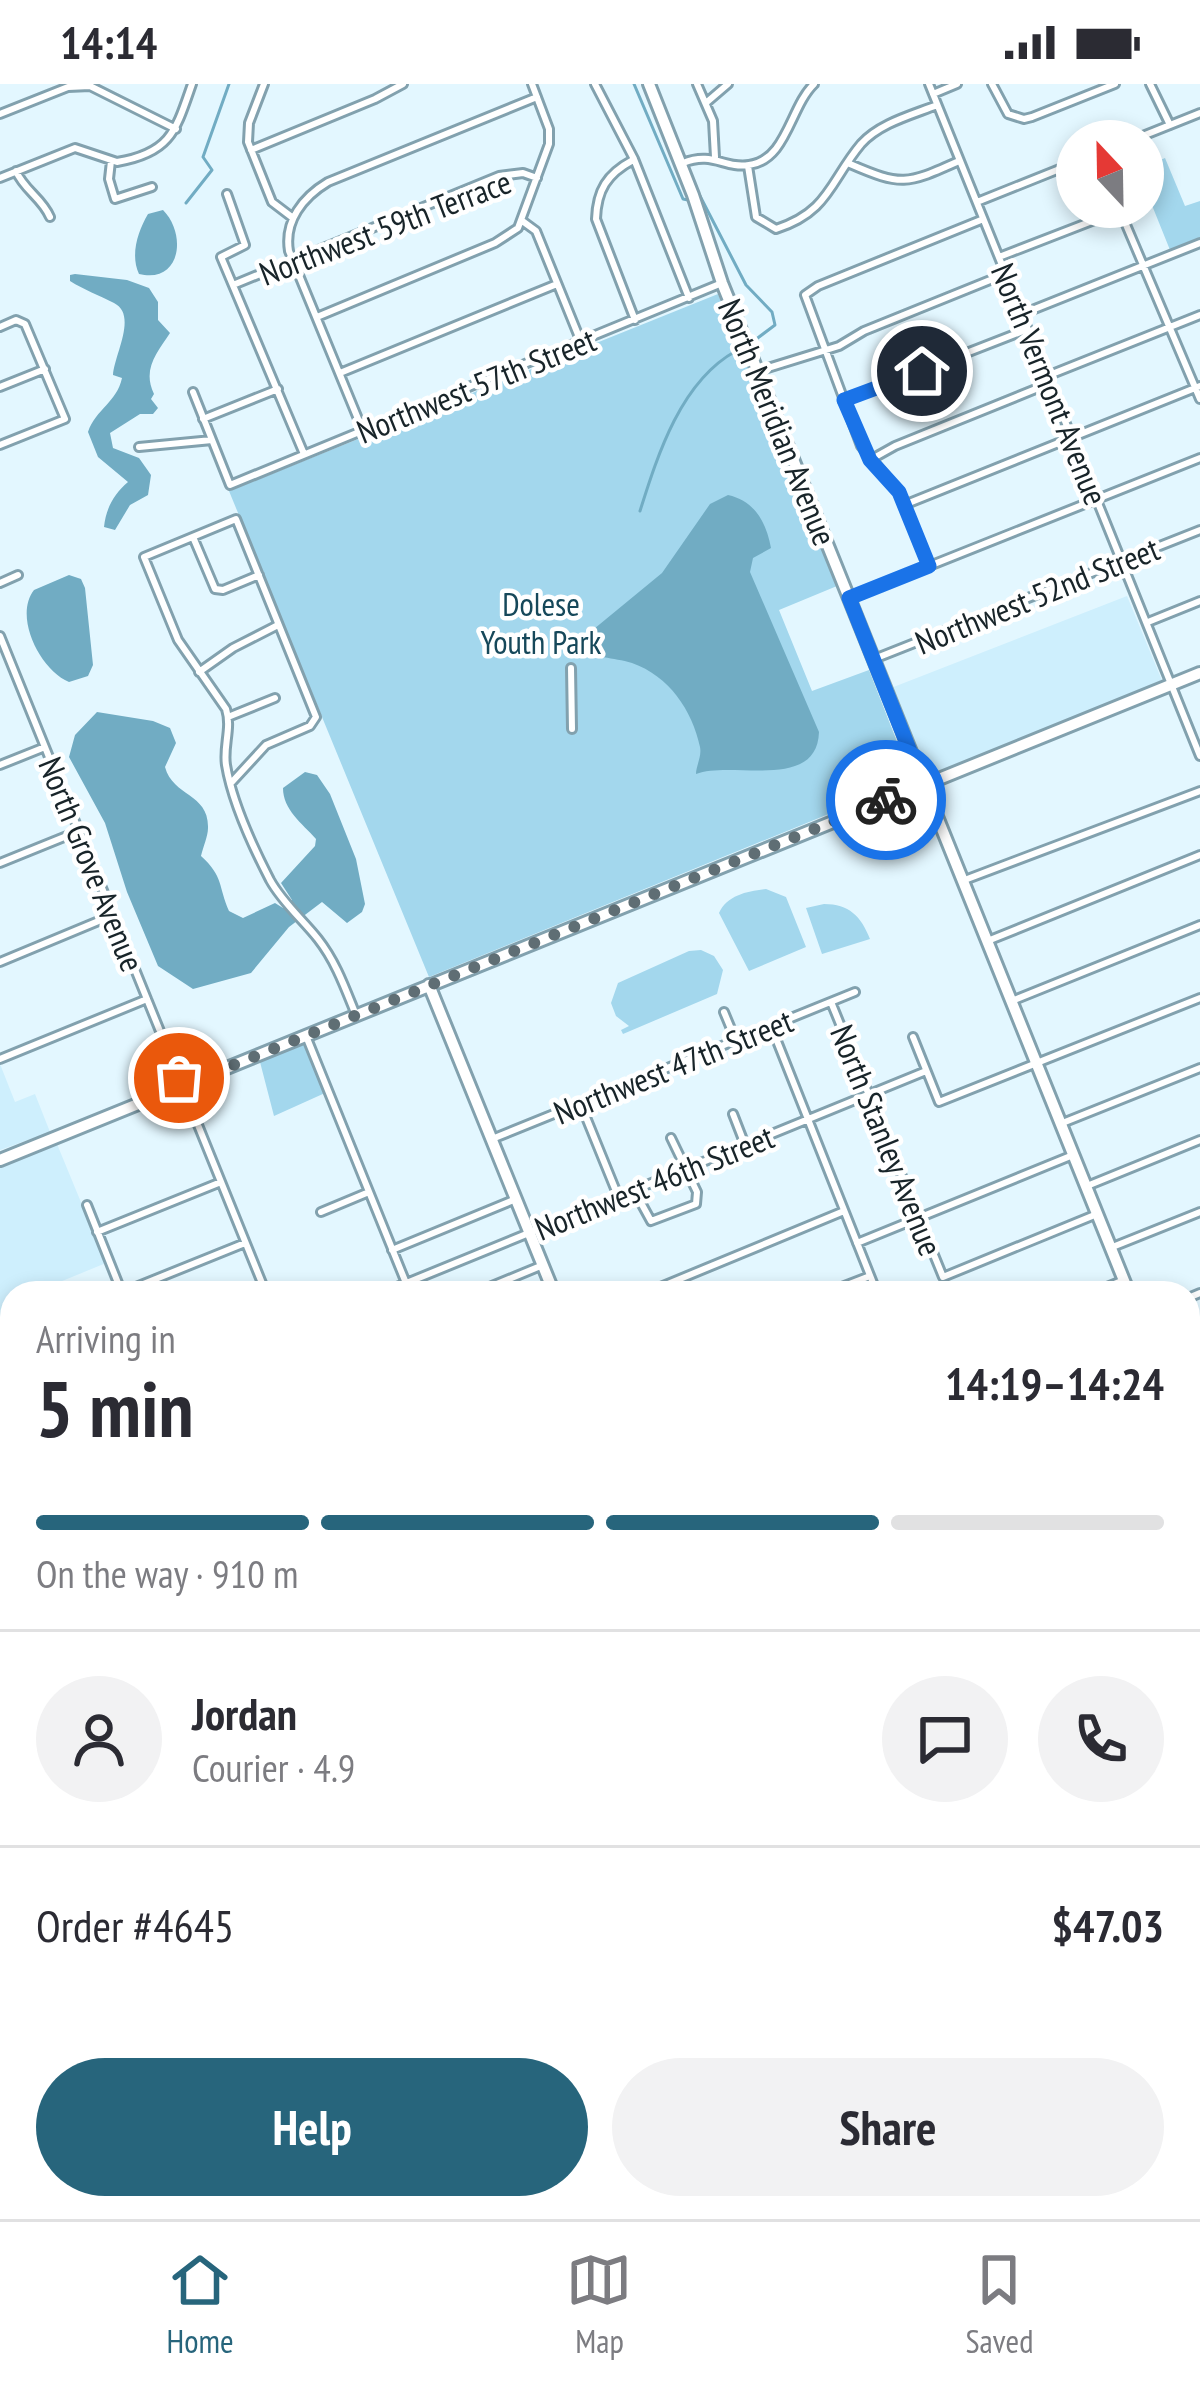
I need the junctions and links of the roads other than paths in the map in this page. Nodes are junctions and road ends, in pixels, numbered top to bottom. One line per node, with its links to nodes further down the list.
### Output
1 (192, 84): 23 (street)
2 (264, 84): 24 (street)
3 (403, 84): 24 (street)
4 (532, 84): 16 (street)
5 (595, 84): 26 (street)
6 (649, 84): 29 (main road, North Meridian Avenue)
7 (697, 84): 17 (street)
8 (728, 84): 17 (street)
9 (814, 84): 31 (street)
10 (929, 84): 15 (street, North Vermont Avenue)
11 (957, 84): 15 (street)
12 (992, 84): 13 (street)
13 (1115, 84)
14 (1150, 84): 21 (street)
15 (933, 94): 18 (street, North Vermont Avenue)
16 (537, 97): 35 (street); 40 (street)
17 (707, 103): 25 (street)
18 (937, 105): 28 (street, North Vermont Avenue); 30 (street)
19 (1200, 113): 21 (street)
20 (0, 114): 23 (street)
21 (1170, 125): 22 (street)
22 (1164, 127)
23 (176, 129): 27 (street)
24 (250, 150): 40 (street)
25 (715, 157): 29 (street); 31 (street)
26 (634, 159): 51 (street); 55 (street)
27 (111, 161): 33 (street); 36 (street)
28 (959, 161): 30 (street); 38 (street, North Vermont Avenue)
29 (681, 164): 49 (main road, North Meridian Avenue)
30 (850, 164): 31 (street)
31 (748, 166)
32 (1056, 170): 38 (street)
33 (16, 171): 34 (street); 39 (street)
34 (0, 178)
35 (537, 178): 41 (street); 45 (street, Northwest 59th Terrace)
36 (152, 187)
37 (227, 194): 50 (street)
38 (976, 202): 42 (street, North Vermont Avenue)
39 (50, 217)
40 (293, 218): 45 (street)
41 (521, 220): 48 (street); 54 (street)
42 (983, 220): 44 (street, North Vermont Avenue); 60 (street)
43 (1200, 243): 46 (street)
44 (999, 257): 46 (street); 47 (street, North Vermont Avenue)
45 (292, 260): 50 (street, Northwest 59th Terrace); 54 (street)
46 (1145, 265): 52 (street); 56 (street)
47 (1005, 274): 52 (street, North Vermont Avenue); 60 (street)
48 (557, 284): 59 (street); 63 (street)
49 (722, 284): 51 (street, Northwest 57th Street); 62 (main road, North Meridian Avenue)
50 (233, 285): 67 (street)
51 (689, 298): 55 (street, Northwest 57th Street)
52 (1022, 314): 58 (street, North Vermont Avenue)
53 (1200, 315): 56 (street)
54 (316, 317): 63 (street)
55 (635, 320): 59 (street, Northwest 57th Street)
56 (1171, 326): 64 (street); 66 (street)
57 (0, 327): 61 (street)
58 (1028, 329): 64 (street, North Vermont Avenue); 70 (street)
59 (580, 342): 72 (street, Northwest 57th Street)
60 (826, 351): 62 (street); 70 (street)
61 (45, 369): 65 (street); 75 (street)
62 (757, 371): 89 (main road, North Meridian Avenue)
63 (340, 373): 72 (street)
64 (1048, 380): 73 (street, North Vermont Avenue); 79 (street)
65 (0, 387)
66 (1198, 387): 69 (street); 73 (street)
67 (278, 389): 71 (street); 77 (street)
68 (193, 392): 71 (street)
69 (1200, 399)
70 (844, 400): 79 (street)
71 (203, 419): 74 (street)
72 (363, 431): 77 (street, Northwest 57th Street)
73 (1071, 437): 80 (street, North Vermont Avenue); 81 (street)
74 (212, 440): 76 (street); 77 (street, Northwest 57th Street)
75 (0, 445)
76 (139, 447)
77 (304, 454)
78 (1200, 458): 80 (street)
79 (870, 460): 81 (street)
80 (1096, 500): 84 (street, North Vermont Avenue); 85 (street)
81 (904, 505): 85 (street)
82 (1200, 530): 84 (street, Northwest 52nd Street)
83 (193, 537): 87 (street); 87 (street); 98 (street)
84 (1121, 562): 91 (street, North Vermont Avenue); 94 (street, Northwest 52nd Street)
85 (929, 566): 89 (street)
86 (18, 575): 88 (street)
87 (259, 575): 92 (street)
88 (0, 584)
89 (849, 598): 94 (main road, North Meridian Avenue)
90 (1200, 601): 91 (street)
91 (1146, 622): 100 (street, North Vermont Avenue)
92 (279, 625): 98 (street); 107 (street)
93 (0, 636): 95 (street, North Grove Avenue)
94 (873, 659): 108 (main road, North Meridian Avenue)
95 (11, 663): 96 (street); 104 (street, North Grove Avenue)
96 (0, 667)
97 (571, 668): 103 (street)
98 (199, 672): 102 (street)
99 (1200, 673): 100 (main road)
100 (1171, 685): 105 (street, North Vermont Avenue); 108 (main road)
101 (275, 698): 102 (street)
102 (228, 717): 107 (street)
103 (572, 729)
104 (45, 747): 106 (street); 110 (street, North Grove Avenue)
105 (1200, 756)
106 (0, 765)
107 (231, 783): 125 (street)
108 (923, 784): 113 (main road, North Meridian Avenue); 118 (main road)
109 (1200, 791): 113 (street)
110 (79, 831): 112 (street); 114 (street, North Grove Avenue)
111 (1200, 855): 116 (street)
112 (0, 863)
113 (962, 881): 116 (main road, North Meridian Avenue)
114 (113, 915): 117 (street); 121 (street, North Grove Avenue)
115 (1200, 926): 123 (street)
116 (986, 942): 123 (main road, North Meridian Avenue)
117 (0, 962)
118 (429, 985): 125 (main road); 141 (main road)
119 (855, 992): 122 (street, Northwest 47th Street)
120 (1200, 998): 131 (street)
121 (147, 999): 130 (street); 134 (street, North Grove Avenue)
122 (831, 1002): 126 (street, Northwest 47th Street); 135 (street, North Stanley Avenue)
123 (1011, 1002): 131 (main road, North Meridian Avenue)
124 (724, 1012): 129 (street)
125 (356, 1015): 127 (main road)
126 (771, 1026): 129 (street, Northwest 47th Street); 138 (street)
127 (305, 1036): 134 (main road); 150 (street)
128 (913, 1037): 133 (street)
129 (736, 1040): 136 (street, Northwest 47th Street)
130 (0, 1059)
131 (1036, 1063): 133 (street); 139 (main road, North Meridian Avenue)
132 (1200, 1068): 139 (street)
133 (926, 1071): 135 (street, Northwest 46th Street)
134 (182, 1086): 145 (main road); 147 (street, North Grove Avenue)
135 (869, 1094): 138 (street, Northwest 46th Street); 158 (street, North Stanley Avenue)
136 (580, 1104): 141 (street, Northwest 47th Street); 151 (street)
137 (734, 1114): 143 (street)
138 (807, 1120): 143 (street, Northwest 46th Street); 154 (street)
139 (1060, 1124): 144 (main road, North Meridian Avenue)
140 (670, 1138): 146 (street)
141 (492, 1139): 152 (main road)
142 (1200, 1140): 148 (street)
143 (745, 1144): 146 (street, Northwest 46th Street)
144 (1073, 1155): 148 (main road, North Meridian Avenue); 158 (street)
145 (0, 1160)
146 (686, 1169): 149 (street, Northwest 46th Street); 149 (street)
147 (221, 1182): 159 (street); 161 (street, North Grove Avenue)
148 (1085, 1186): 157 (main road, North Meridian Avenue)
149 (634, 1190): 151 (street, Northwest 46th Street)
150 (369, 1192): 155 (street); 164 (street)
151 (618, 1196): 160 (street, Northwest 46th Street)
152 (516, 1199): 160 (main road); 164 (street)
153 (86, 1205): 159 (street)
154 (844, 1210): 162 (street); 174 (street)
155 (321, 1212)
156 (1200, 1212): 163 (street)
157 (1097, 1214): 158 (street, North Stanley Avenue); 163 (main road, North Meridian Avenue)
158 (918, 1218): 162 (street)
159 (98, 1232): 167 (street)
160 (529, 1232): 165 (main road); 171 (street, Northwest 46th Street)
161 (245, 1243): 168 (street); 169 (street, North Grove Avenue)
162 (856, 1243): 166 (street)
163 (1110, 1248): 177 (main road, North Meridian Avenue)
164 (392, 1250): 170 (street)
165 (543, 1265): 172 (street); 173 (main road)
166 (870, 1276): 175 (street); 176 (street)
167 (117, 1281)
168 (152, 1281)
169 (261, 1281)
170 (405, 1281)
171 (411, 1281)
172 (504, 1281)
173 (549, 1281)
174 (682, 1281)
175 (857, 1281)
176 (872, 1281)
177 (1124, 1281)

